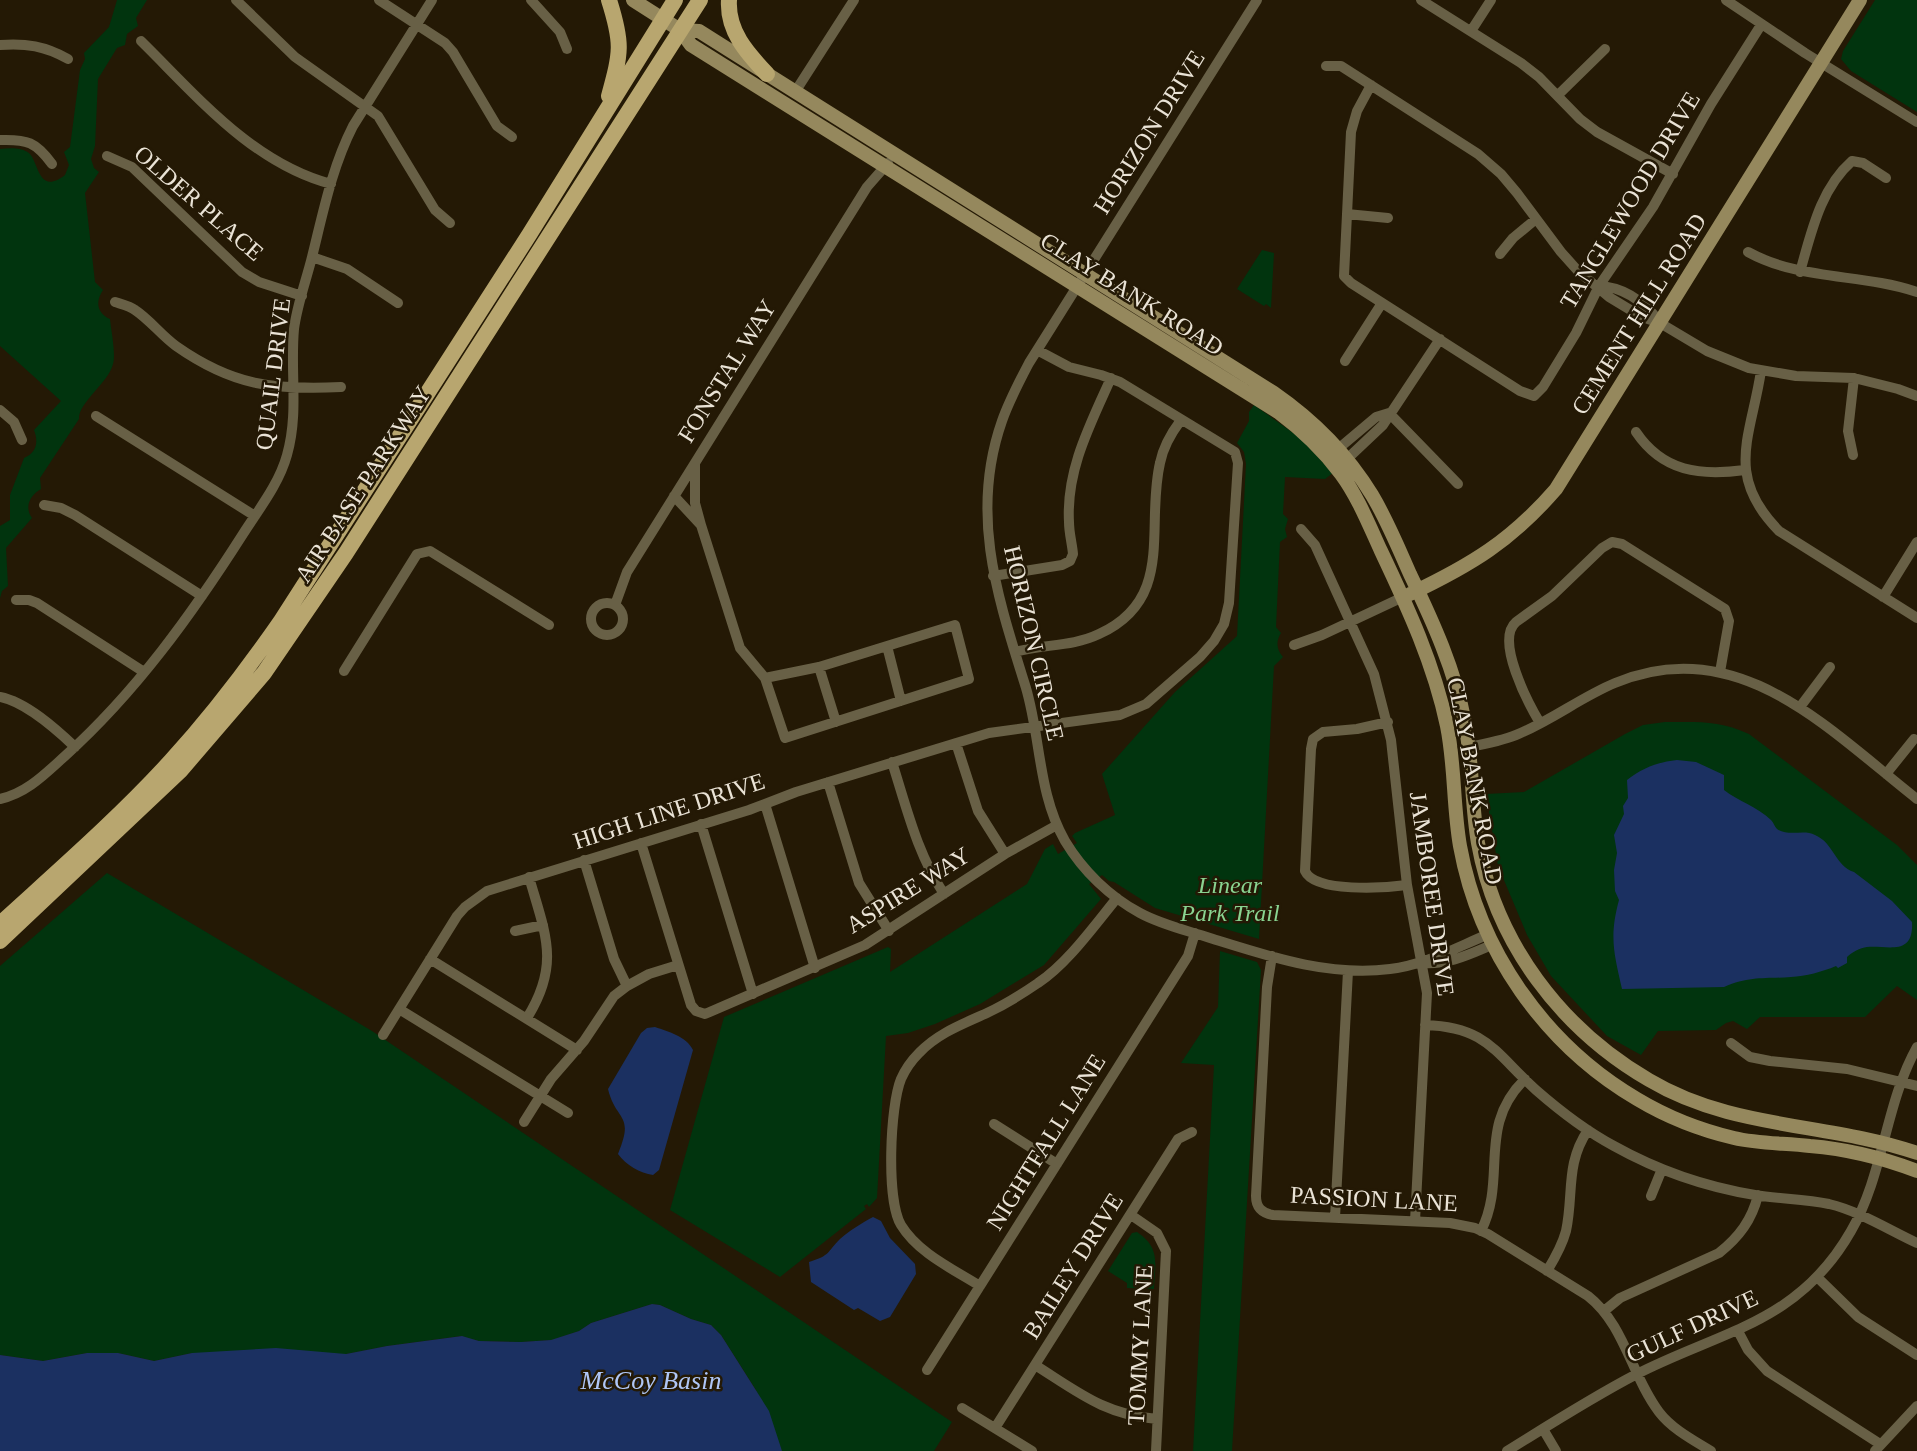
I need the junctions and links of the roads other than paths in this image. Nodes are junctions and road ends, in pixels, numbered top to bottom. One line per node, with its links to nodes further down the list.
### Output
1 (236, 0): 32 (street)
2 (379, 0): 17 (street)
3 (432, 0): 17 (street, QUAIL DRIVE)
4 (531, 0): 23 (street)
5 (609, 0): 33 (main road)
6 (633, 0): 16 (street, CLAY BANK ROAD)
7 (675, 0): 16 (main road, AIR BASE PARKWAY)
8 (700, 0): 19 (main road, AIR BASE PARKWAY)
9 (729, 0): 28 (main road)
10 (854, 0): 30 (street)
11 (1257, 0): 52 (street, HORIZON DRIVE)
12 (1421, 0): 20 (street)
13 (1491, 0): 20 (street)
14 (1726, 0): 18 (street)
15 (1860, 0): 26 (street, CEMENT HILL ROAD)
16 (663, 19): 19 (street, CLAY BANK ROAD); 33 (main road, AIR BASE PARKWAY)
17 (417, 24): 32 (street, QUAIL DRIVE); 35 (street)
18 (1761, 25): 26 (street); 41 (street, TANGLEWOOD DRIVE)
19 (680, 30): 28 (street, CLAY BANK ROAD); 40 (street, CLAY BANK ROAD); 137 (main road, AIR BASE PARKWAY)
20 (1471, 31): 31 (street)
21 (141, 41): 43 (street)
22 (0, 45): 25 (street)
23 (567, 49)
24 (1605, 49): 31 (street)
25 (68, 59)
26 (1821, 63): 34 (street); 59 (street, CEMENT HILL ROAD)
27 (1326, 66): 29 (street)
28 (767, 74): 30 (street, CLAY BANK ROAD)
29 (1371, 85): 44 (street); 46 (street)
30 (795, 92): 37 (street, CLAY BANK ROAD)
31 (1558, 95): 41 (street)
32 (366, 105): 43 (street, QUAIL DRIVE); 47 (street)
33 (604, 113): 131 (main road, AIR BASE PARKWAY)
34 (1917, 122)
35 (512, 138)
36 (0, 140): 39 (street)
37 (895, 155): 40 (street, FONSTAL WAY); 52 (street, CLAY BANK ROAD)
38 (107, 156): 55 (street, OLDER PLACE)
39 (52, 164)
40 (885, 166): 52 (street, CLAY BANK ROAD); 77 (street, FONSTAL WAY)
41 (1673, 174): 53 (street, TANGLEWOOD DRIVE)
42 (1886, 178): 51 (street)
43 (331, 184): 50 (street, QUAIL DRIVE)
44 (1347, 214): 45 (street); 58 (street)
45 (1388, 218)
46 (1536, 219): 49 (street); 53 (street)
47 (450, 223)
48 (1748, 252): 51 (street)
49 (1500, 254)
50 (312, 257): 55 (street, QUAIL DRIVE); 57 (street)
51 (1800, 272): 54 (street)
52 (1081, 280): 61 (street, HORIZON CIRCLE); 75 (street, CLAY BANK ROAD); 89 (street, CLAY BANK ROAD)
53 (1599, 286): 59 (street); 60 (street, TANGLEWOOD DRIVE)
54 (1917, 292)
55 (302, 296): 67 (street, QUAIL DRIVE)
56 (115, 302): 67 (street)
57 (398, 303)
58 (1382, 303): 60 (street); 62 (street)
59 (1660, 323): 63 (street); 87 (street, CEMENT HILL ROAD)
60 (1440, 339): 70 (street)
61 (1037, 350): 64 (street); 86 (street, HORIZON CIRCLE)
62 (1345, 361)
63 (1761, 371): 65 (street); 78 (street)
64 (1111, 378): 72 (street); 86 (street)
65 (1854, 378): 68 (street); 76 (street)
66 (341, 387): 67 (street)
67 (295, 389): 82 (street, QUAIL DRIVE)
68 (1917, 396)
69 (0, 410): 74 (street)
70 (1389, 413): 75 (street); 79 (street)
71 (96, 416): 82 (street)
72 (1181, 420): 98 (street); 111 (street, HIGH LINE DRIVE)
73 (1636, 432): 78 (street)
74 (22, 440)
75 (1342, 454): 87 (street, CLAY BANK ROAD)
76 (1853, 455)
77 (695, 463): 80 (street, FONSTAL WAY); 83 (street)
78 (1745, 470): 90 (street)
79 (1458, 484)
80 (674, 496): 83 (street); 92 (street, FONSTAL WAY)
81 (44, 505): 88 (street)
82 (255, 516): 88 (street, QUAIL DRIVE)
83 (701, 525): 104 (street)
84 (1301, 529): 94 (street, JAMBOREE DRIVE)
85 (1917, 542): 90 (street)
86 (993, 576): 98 (street, HORIZON CIRCLE)
87 (1418, 590): 89 (street, CEMENT HILL ROAD); 115 (street, CLAY BANK ROAD)
88 (202, 596): 102 (street, QUAIL DRIVE)
89 (1403, 597): 94 (street); 136 (street, CLAY BANK ROAD)
90 (1883, 597): 93 (street)
91 (16, 600): 102 (street)
92 (615, 605)
93 (1917, 618)
94 (1351, 621): 96 (street); 109 (street, JAMBOREE DRIVE)
95 (549, 625): 101 (street)
96 (1294, 645)
97 (887, 646): 99 (street); 106 (street); 106 (street)
98 (1015, 652): 111 (street, HORIZON CIRCLE)
99 (820, 667): 104 (street); 108 (street)
100 (1830, 667): 107 (street)
101 (344, 671)
102 (144, 672): 114 (street, QUAIL DRIVE)
103 (1720, 672): 107 (street); 110 (street); 110 (street)
104 (765, 678): 108 (street)
105 (0, 697): 114 (street)
106 (901, 701): 108 (street)
107 (1800, 707): 117 (street)
108 (836, 722)
109 (1388, 722): 128 (street, JAMBOREE DRIVE); 128 (street)
110 (1540, 723): 115 (street)
111 (1036, 725): 113 (street, HIGH LINE DRIVE); 123 (street, HORIZON CIRCLE)
112 (1914, 738): 117 (street)
113 (956, 743): 116 (street, HIGH LINE DRIVE); 125 (street)
114 (75, 747): 119 (street, QUAIL DRIVE)
115 (1469, 747): 162 (street, CLAY BANK ROAD)
116 (892, 762): 118 (street, HIGH LINE DRIVE); 129 (street)
117 (1886, 774): 120 (street)
118 (828, 782): 121 (street, HIGH LINE DRIVE); 134 (street)
119 (0, 799)
120 (1917, 799)
121 (765, 804): 122 (street, HIGH LINE DRIVE); 142 (street)
122 (701, 824): 124 (street, HIGH LINE DRIVE); 145 (street)
123 (1058, 825): 125 (street, ASPIRE WAY); 130 (street, HORIZON CIRCLE)
124 (641, 843): 126 (street, HIGH LINE DRIVE); 141 (street)
125 (1005, 854): 129 (street, ASPIRE WAY)
126 (584, 860): 127 (street, HIGH LINE DRIVE); 144 (street)
127 (529, 877): 132 (street); 139 (street, HIGH LINE DRIVE)
128 (1407, 885): 140 (street, JAMBOREE DRIVE)
129 (944, 894): 134 (street, ASPIRE WAY)
130 (1117, 898): 135 (street, HORIZON CIRCLE); 178 (street)
131 (0, 924)
132 (543, 925): 133 (street); 147 (street)
133 (515, 931)
134 (889, 931): 142 (street, ASPIRE WAY)
135 (1195, 933): 138 (street, HORIZON CIRCLE); 165 (street, NIGHTFALL LANE)
136 (1492, 939): 140 (street, HORIZON CIRCLE); 164 (street, CLAY BANK ROAD)
137 (0, 941)
138 (1272, 956): 143 (street, HORIZON CIRCLE); 172 (street, PASSION LANE)
139 (430, 959): 146 (street, HIGH LINE DRIVE); 147 (street)
140 (1422, 963): 143 (street, HORIZON CIRCLE); 148 (street, JAMBOREE DRIVE)
141 (678, 965): 144 (street); 145 (street, ASPIRE WAY)
142 (815, 968): 145 (street, ASPIRE WAY)
143 (1348, 971): 172 (street)
144 (627, 986): 152 (street)
145 (753, 994)
146 (399, 1009): 149 (street, HIGH LINE DRIVE); 156 (street)
147 (527, 1018): 152 (street)
148 (1425, 1025): 153 (street); 173 (street, JAMBOREE DRIVE)
149 (383, 1035)
150 (1731, 1043): 154 (street)
151 (1917, 1047): 154 (street, GULF DRIVE)
152 (577, 1050): 156 (street)
153 (1525, 1079): 160 (street); 174 (street)
154 (1901, 1081): 155 (street); 162 (street, GULF DRIVE)
155 (1917, 1086)
156 (541, 1096): 157 (street); 158 (street)
157 (568, 1113)
158 (524, 1122)
159 (994, 1124): 165 (street)
160 (1588, 1130): 166 (street); 176 (street)
161 (1192, 1132): 170 (street, BAILEY DRIVE)
162 (1883, 1142): 163 (street, CLAY BANK ROAD); 164 (street, GULF DRIVE)
163 (1917, 1153)
164 (1879, 1158): 167 (street, CLAY BANK ROAD); 171 (street, GULF DRIVE)
165 (1057, 1164): 178 (street, NIGHTFALL LANE)
166 (1662, 1169): 168 (street); 169 (street)
167 (1917, 1171)
168 (1758, 1195): 171 (street); 179 (street)
169 (1651, 1196)
170 (1130, 1215): 182 (street, BAILEY DRIVE); 187 (street, TOMMY LANE)
171 (1859, 1215): 175 (street); 177 (street, GULF DRIVE)
172 (1335, 1218): 173 (street, PASSION LANE)
173 (1415, 1222): 174 (street, PASSION LANE)
174 (1481, 1230): 176 (street, PASSION LANE)
175 (1917, 1243)
176 (1547, 1271): 179 (street, PASSION LANE)
177 (1816, 1277): 180 (street, GULF DRIVE); 181 (street)
178 (980, 1286): 183 (street, NIGHTFALL LANE)
179 (1604, 1311): 184 (street, PASSION LANE)
180 (1738, 1331): 184 (street, GULF DRIVE); 190 (street)
181 (1917, 1355)
182 (1035, 1364): 187 (street); 188 (street, BAILEY DRIVE)
183 (927, 1370)
184 (1638, 1374): 189 (street, GULF DRIVE); 195 (street, PASSION LANE)
185 (1917, 1406): 190 (street)
186 (962, 1408): 188 (street)
187 (1157, 1419): 192 (street, TOMMY LANE)
188 (995, 1428): 191 (street)
189 (1543, 1429): 193 (street, GULF DRIVE); 194 (street)
190 (1878, 1447)
191 (1032, 1451)
192 (1156, 1451)
193 (1507, 1451)
194 (1556, 1451)
195 (1711, 1451)

